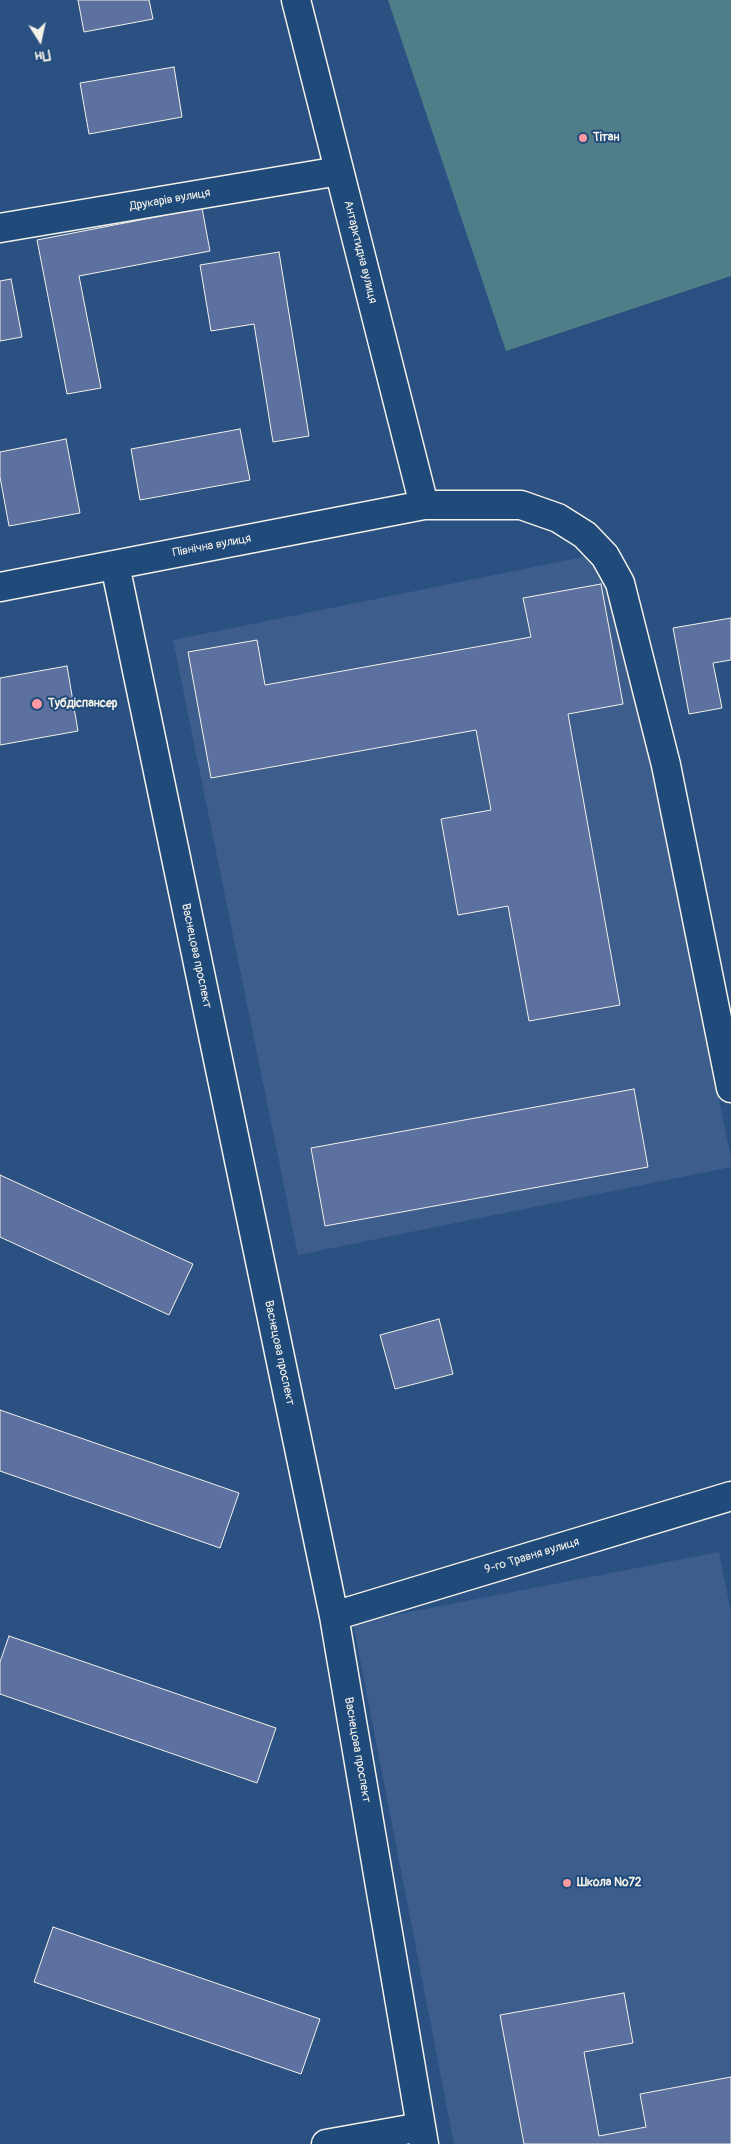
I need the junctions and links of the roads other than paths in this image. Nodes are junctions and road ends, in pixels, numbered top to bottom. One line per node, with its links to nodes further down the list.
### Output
1 (296, 0): 2 (street, Антарктидна вулиця)
2 (339, 171): 3 (street, Друкарів вулиця); 4 (street, Антарктидна вулиця)
3 (0, 228)
4 (424, 505): 5 (street, Північна вулиця); 7 (street, Північна вулиця)
5 (115, 565): 6 (street, Північна вулиця); 9 (street, Васнецова проспект)
6 (0, 587)
7 (731, 1088)
8 (731, 1496): 9 (street, 9-го Травня вулиця)
9 (334, 1616): 10 (street, Васнецова проспект)
10 (422, 2136): 11 (street)
11 (326, 2144)

